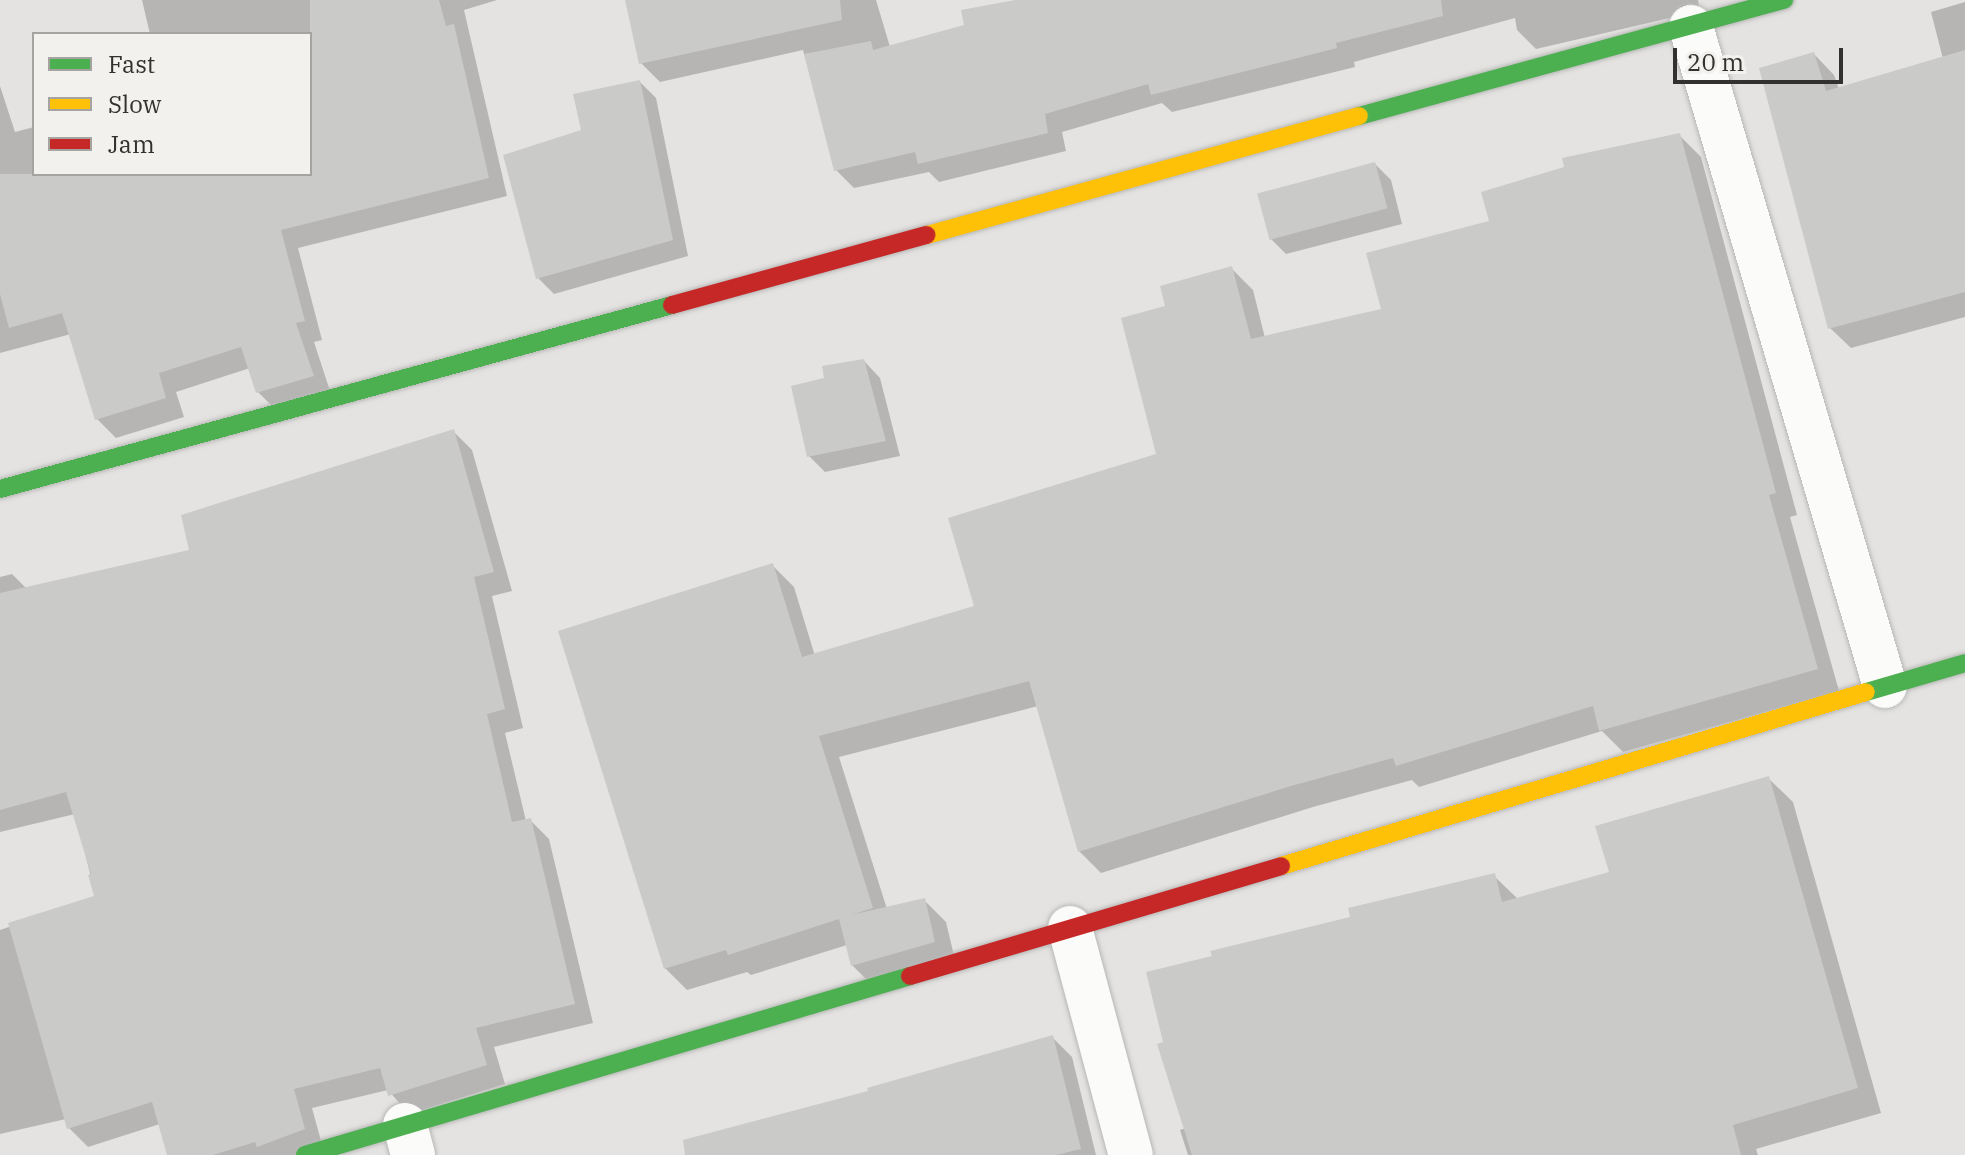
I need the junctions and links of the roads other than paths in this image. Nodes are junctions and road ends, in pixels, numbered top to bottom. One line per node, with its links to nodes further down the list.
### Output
1 (1784, 0): 2 (street)
2 (1691, 27): 3 (street); 5 (street)
3 (0, 489)
4 (1965, 663): 5 (street)
5 (1885, 686): 6 (street)
6 (1070, 928): 7 (street); 9 (street)
7 (409, 1140): 8 (street)
8 (305, 1155)
9 (1131, 1155)

